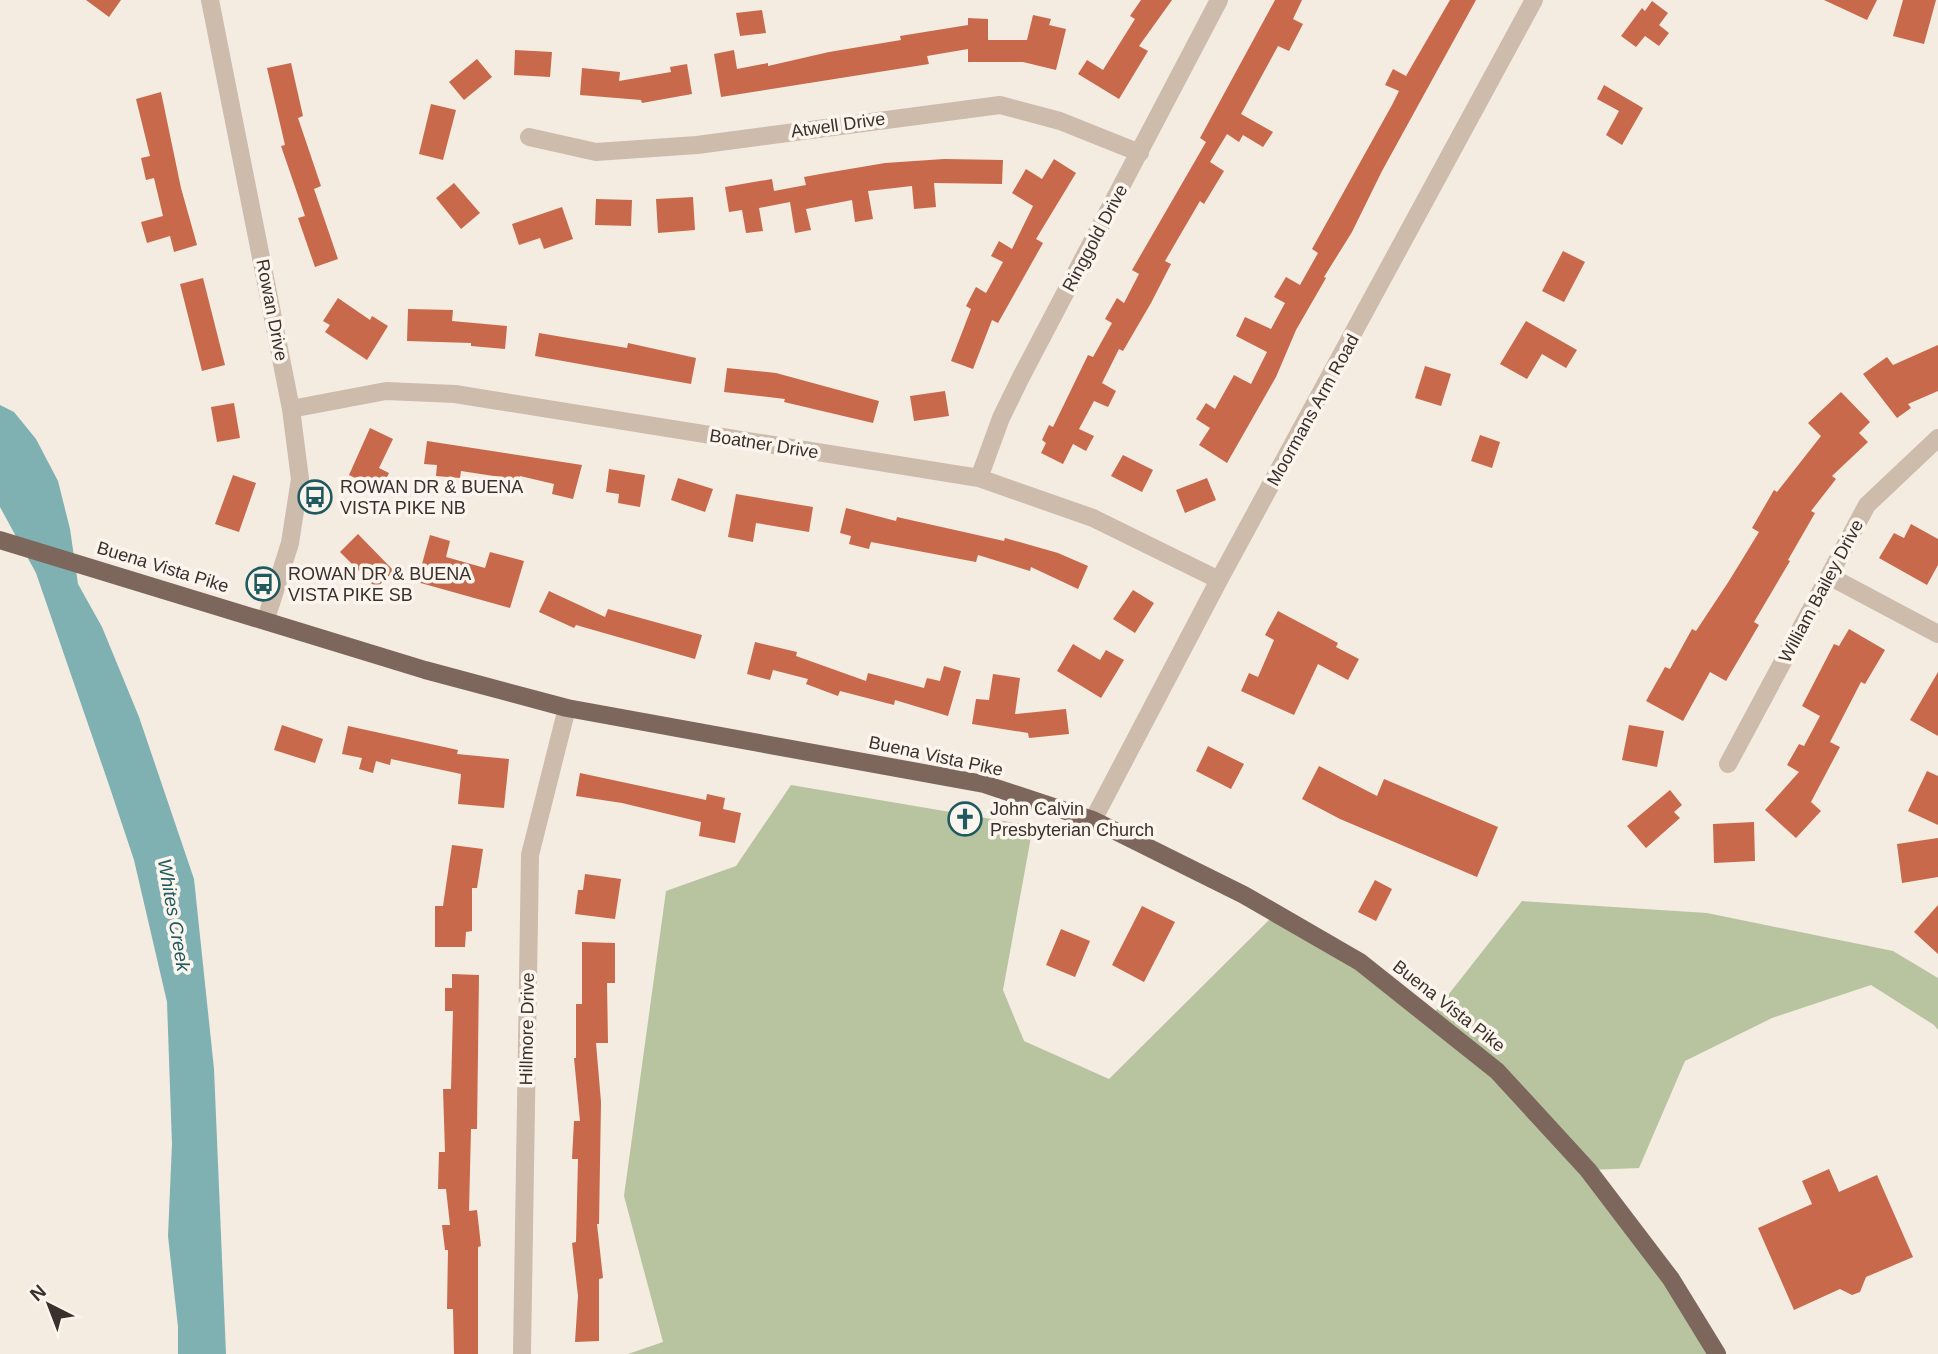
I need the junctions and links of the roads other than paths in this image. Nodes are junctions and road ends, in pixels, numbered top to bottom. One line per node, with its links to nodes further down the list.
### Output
1 (210, 0): 6 (street, Rowan Drive)
2 (1219, 0): 5 (street, Ringgold Drive)
3 (1534, 0): 11 (street, Moormans Arm Road)
4 (529, 137): 5 (street, Atwell Drive)
5 (1140, 153): 8 (street, Ringgold Drive)
6 (291, 409): 8 (street, Boatner Drive); 12 (street, Rowan Drive)
7 (1938, 438): 10 (street, William Bailey Drive)
8 (979, 478): 11 (street, Boatner Drive)
9 (0, 540): 12 (main road, Buena Vista Pike)
10 (1829, 576): 13 (street); 15 (street, William Bailey Drive)
11 (1219, 580): 16 (street, Moormans Arm Road)
12 (266, 620): 14 (main road, Buena Vista Pike)
13 (1938, 634)
14 (566, 708): 16 (main road, Buena Vista Pike); 17 (street, Hillmore Drive)
15 (1728, 764)
16 (1093, 820): 18 (main road, Buena Vista Pike)
17 (522, 1354)
18 (1717, 1354)

